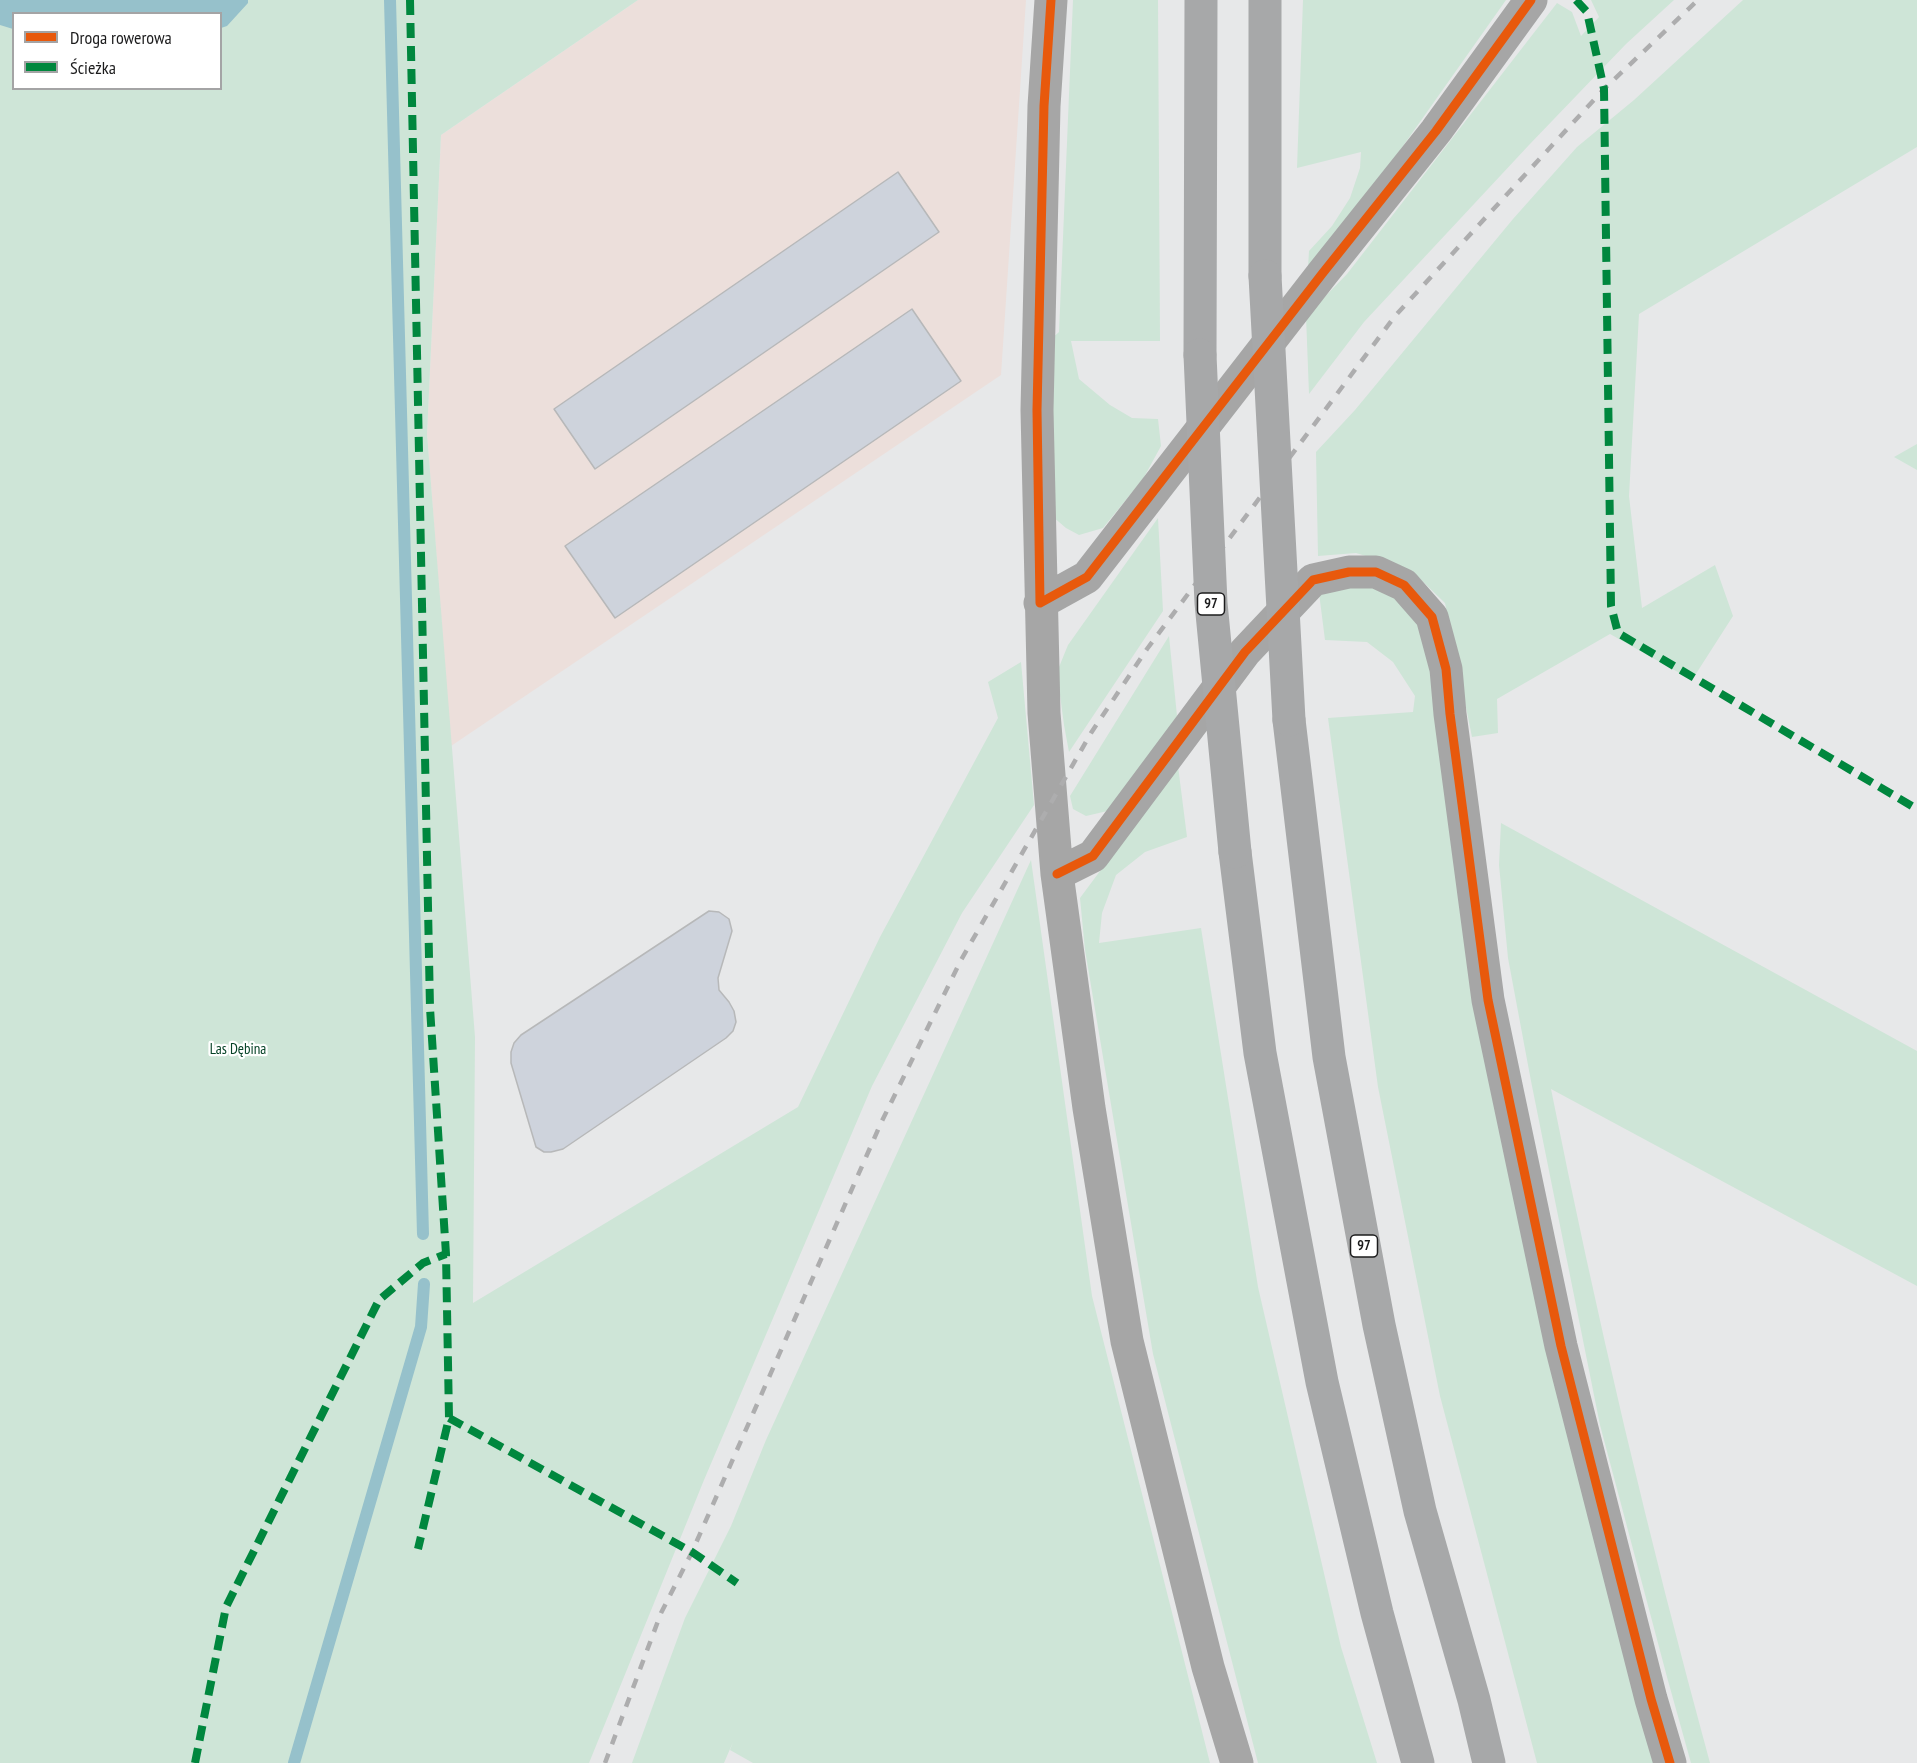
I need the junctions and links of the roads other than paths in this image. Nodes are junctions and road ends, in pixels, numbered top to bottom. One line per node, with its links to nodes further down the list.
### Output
1 (1051, 0): 5 (street)
2 (1201, 0): 8 (main road, 97, bridge)
3 (1265, 0): 9 (main road, 97, bridge)
4 (1531, 0): 5 (street)
5 (1040, 603): 6 (street)
6 (1057, 874): 7 (street); 10 (street)
7 (1237, 1763)
8 (1418, 1763)
9 (1489, 1763)
10 (1670, 1763)

